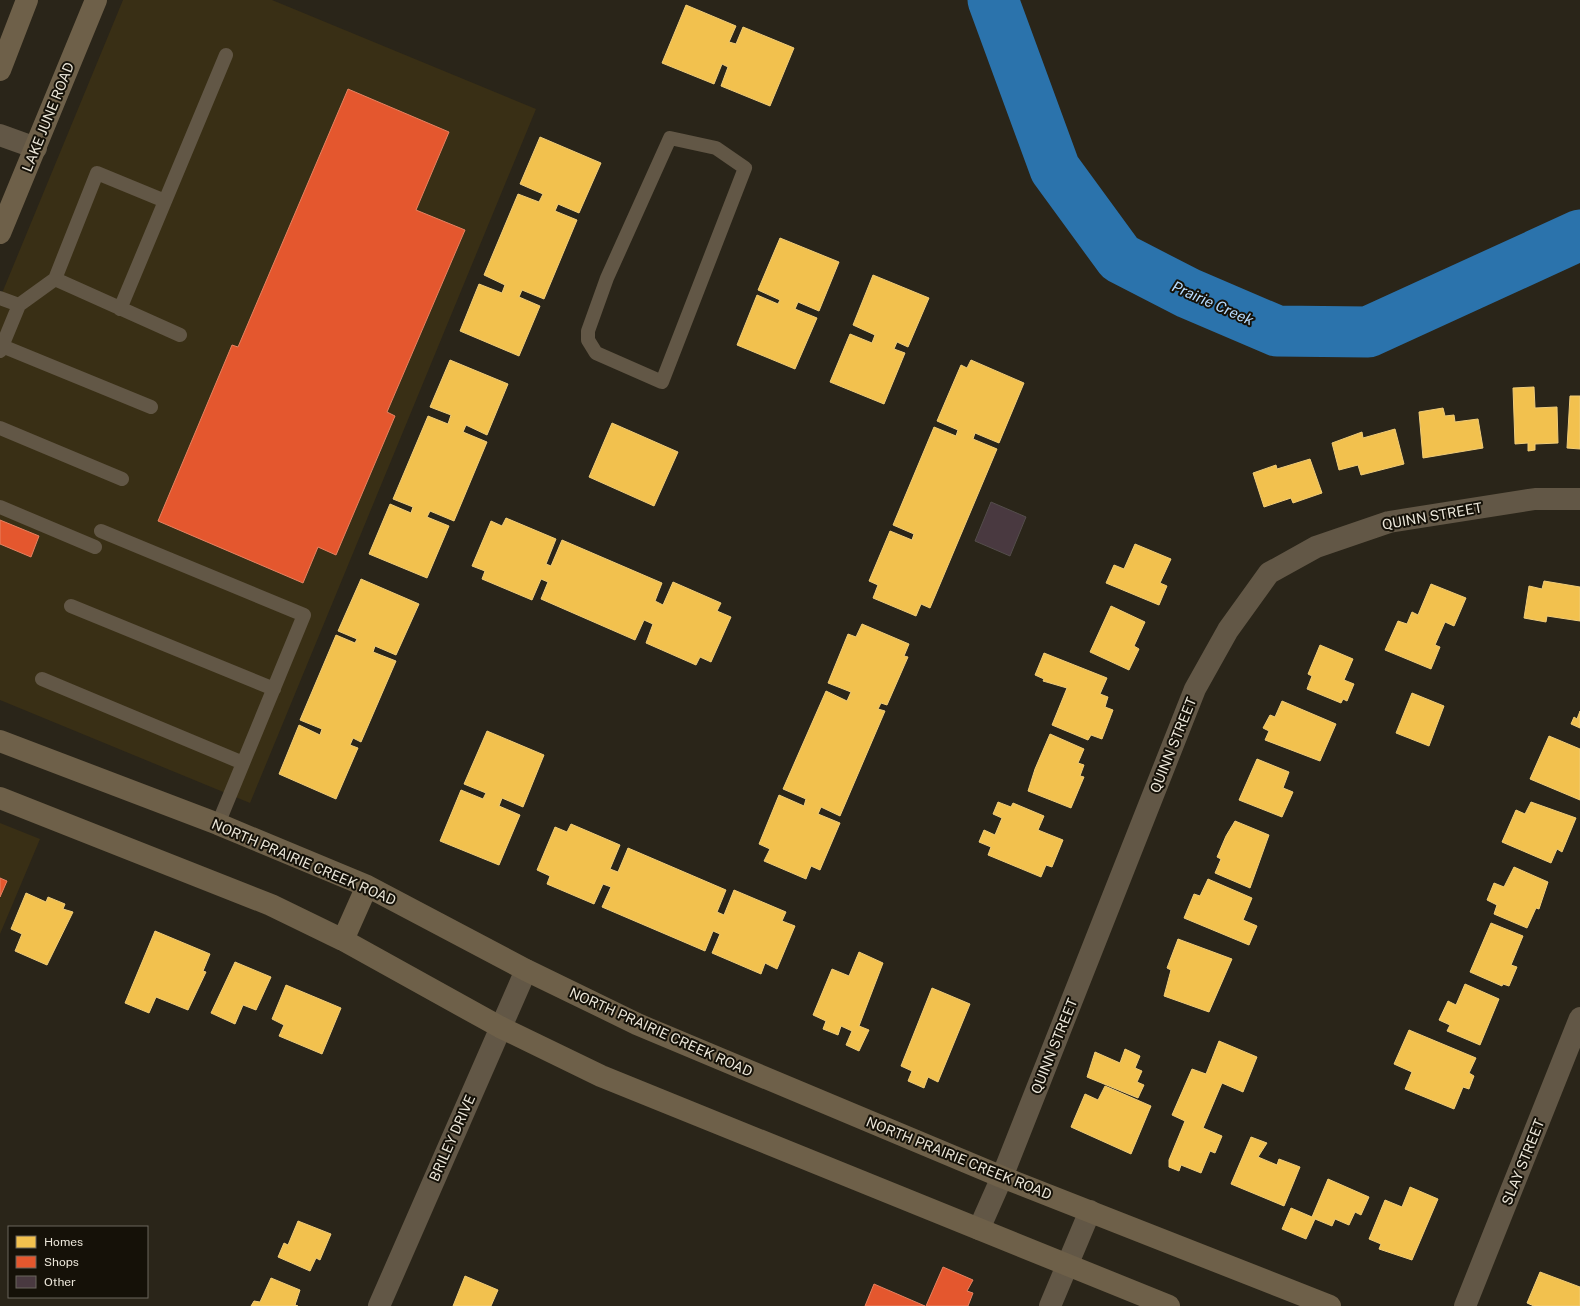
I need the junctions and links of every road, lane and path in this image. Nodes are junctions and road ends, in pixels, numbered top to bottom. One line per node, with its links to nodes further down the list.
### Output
1 (27, 0): 4 (main road)
2 (96, 0): 6 (main road, LAKE JUNE ROAD)
3 (226, 55): 7 (lane)
4 (0, 70)
5 (0, 135): 6 (street)
6 (36, 148): 8 (main road, LAKE JUNE ROAD)
7 (165, 202): 9 (lane); 12 (lane)
8 (0, 233)
9 (55, 279): 11 (lane); 12 (lane)
10 (0, 298): 11 (lane)
11 (19, 305): 14 (lane)
12 (120, 309): 13 (lane)
13 (180, 336)
14 (1, 348): 16 (lane)
15 (662, 382): 15 (lane)
16 (152, 407)
17 (0, 428): 18 (lane)
18 (122, 479)
19 (1580, 499): 35 (street, QUINN STREET)
20 (0, 507): 22 (lane)
21 (101, 531): 25 (lane)
22 (95, 547)
23 (71, 606): 25 (lane)
24 (42, 679): 27 (lane)
25 (274, 689): 27 (lane)
26 (0, 741): 29 (main road, NORTH PRAIRIE CREEK ROAD)
27 (243, 763): 29 (lane)
28 (0, 798): 31 (main road)
29 (218, 824): 30 (main road, NORTH PRAIRIE CREEK ROAD)
30 (367, 886): 31 (main road); 32 (main road, NORTH PRAIRIE CREEK ROAD)
31 (343, 940): 34 (main road)
32 (526, 970): 34 (street, BRILEY DRIVE); 35 (main road, NORTH PRAIRIE CREEK ROAD)
33 (1580, 1018): 43 (street, SLAY STREET)
34 (500, 1027): 37 (main road); 39 (street, BRILEY DRIVE)
35 (1002, 1177): 36 (main road, NORTH PRAIRIE CREEK ROAD); 37 (street, QUINN STREET)
36 (1090, 1211): 38 (street); 42 (main road, NORTH PRAIRIE CREEK ROAD)
37 (979, 1229): 38 (main road)
38 (1067, 1265): 40 (street); 41 (main road)
39 (379, 1306)
40 (1050, 1306)
41 (1168, 1306)
42 (1330, 1306)
43 (1465, 1306)

